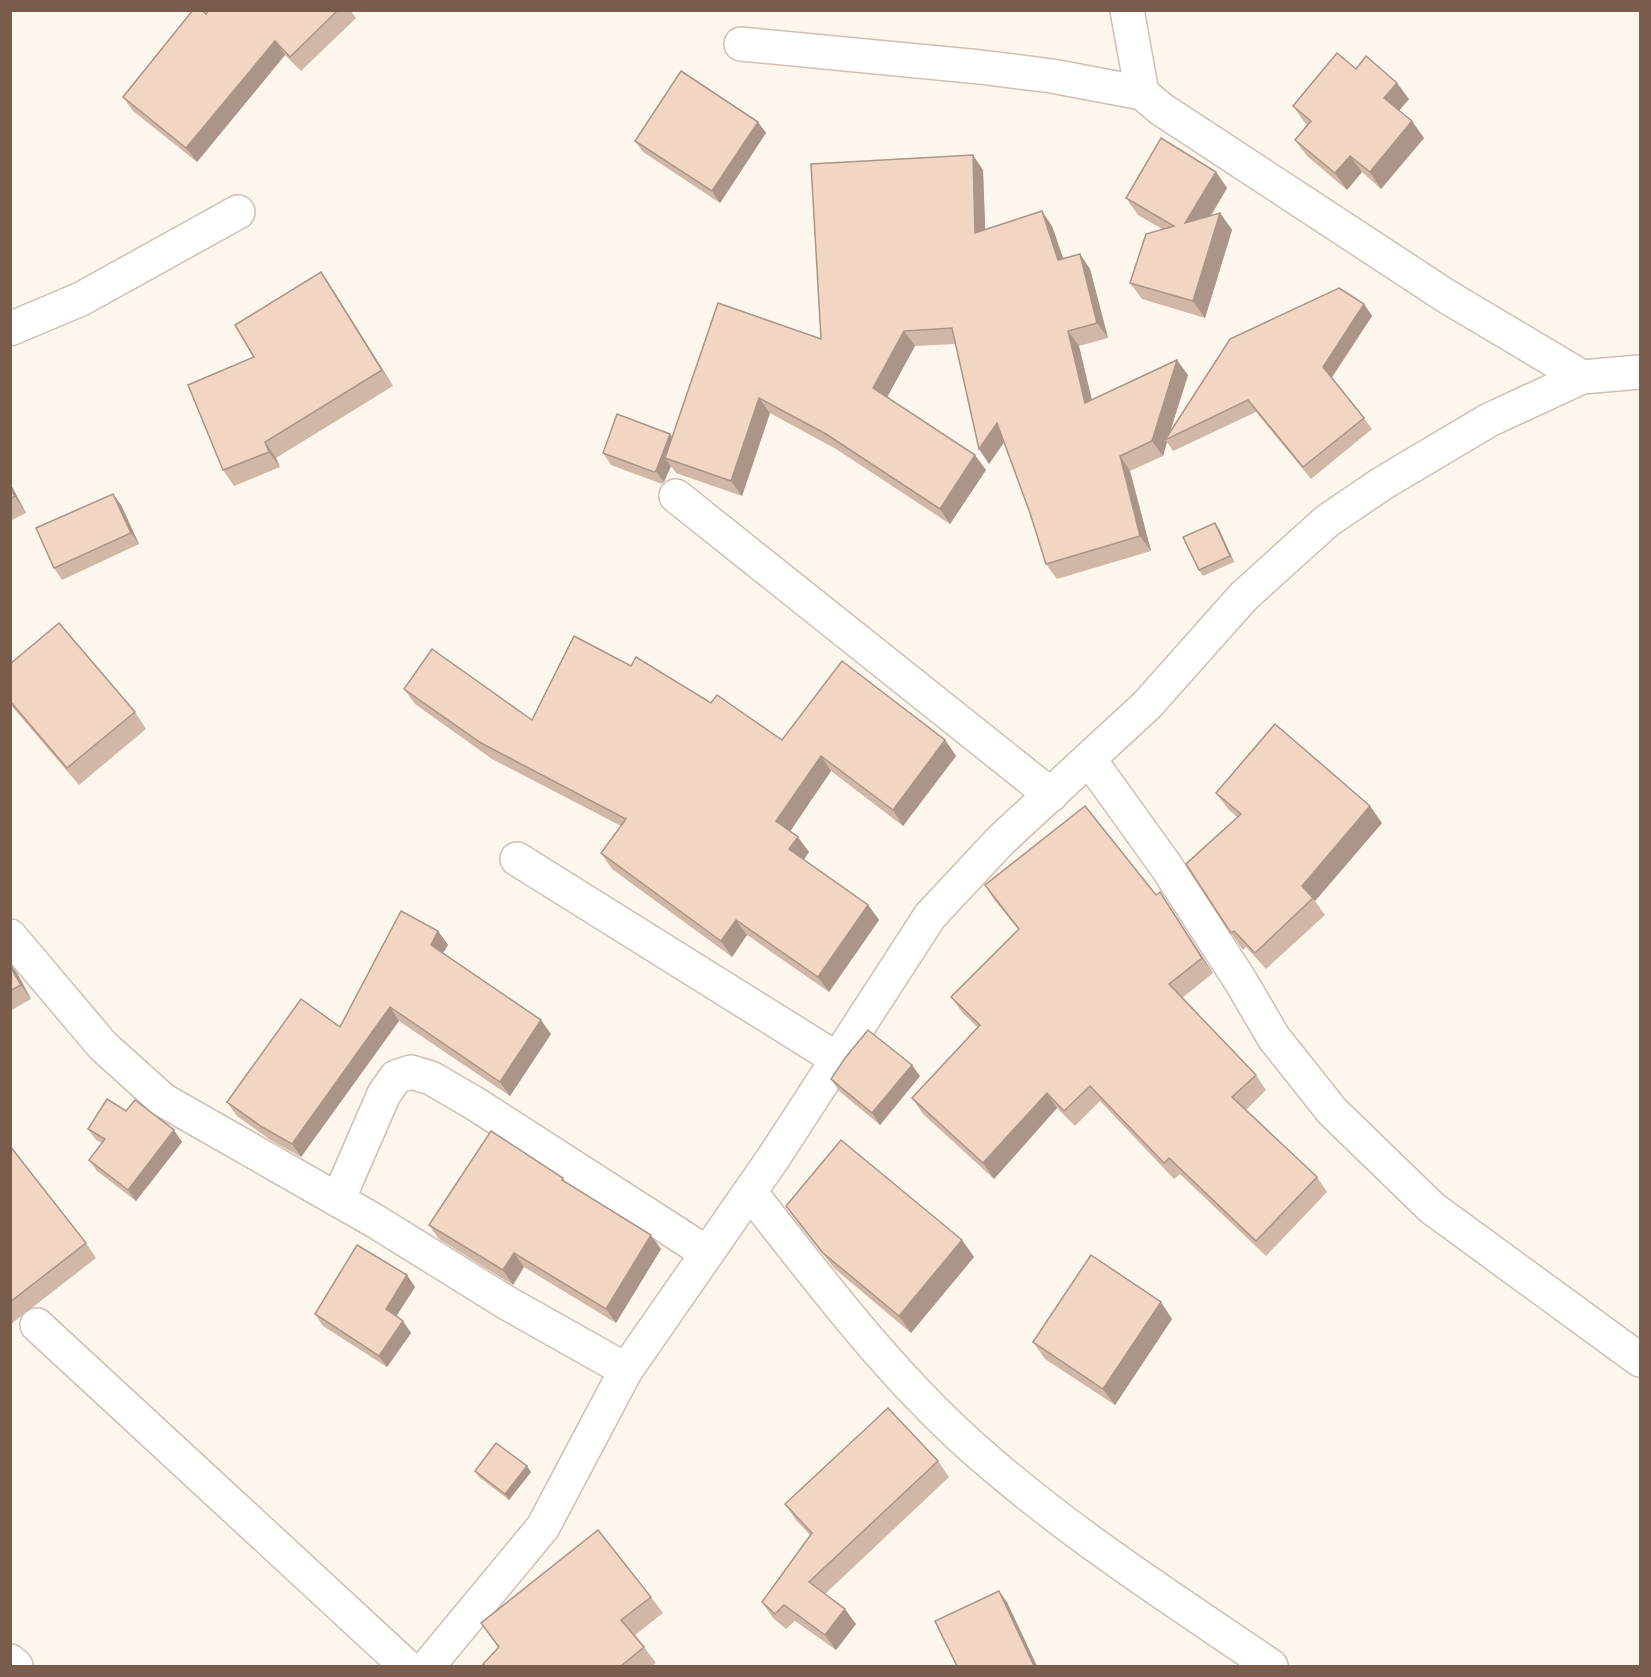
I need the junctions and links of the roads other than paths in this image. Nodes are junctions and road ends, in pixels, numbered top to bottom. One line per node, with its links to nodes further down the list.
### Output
1 (1127, 10): 3 (street)
2 (741, 44): 3 (street)
3 (1142, 93): 7 (street)
4 (238, 212): 5 (street)
5 (10, 329)
6 (1641, 372): 7 (street)
7 (1582, 377): 9 (street)
8 (676, 496): 10 (street)
9 (1089, 759): 10 (street); 18 (street)
10 (1051, 795): 13 (street)
11 (517, 859): 13 (street)
12 (10, 936): 15 (street)
13 (837, 1059): 14 (street)
14 (750, 1192): 16 (street); 24 (street)
15 (338, 1200): 16 (street); 19 (street)
16 (707, 1253): 19 (street)
17 (37, 1325): 22 (street)
18 (1641, 1360)
19 (626, 1370): 23 (street)
20 (10, 1660): 21 (street)
21 (16, 1666)
22 (406, 1666)
23 (428, 1666)
24 (1271, 1666)

